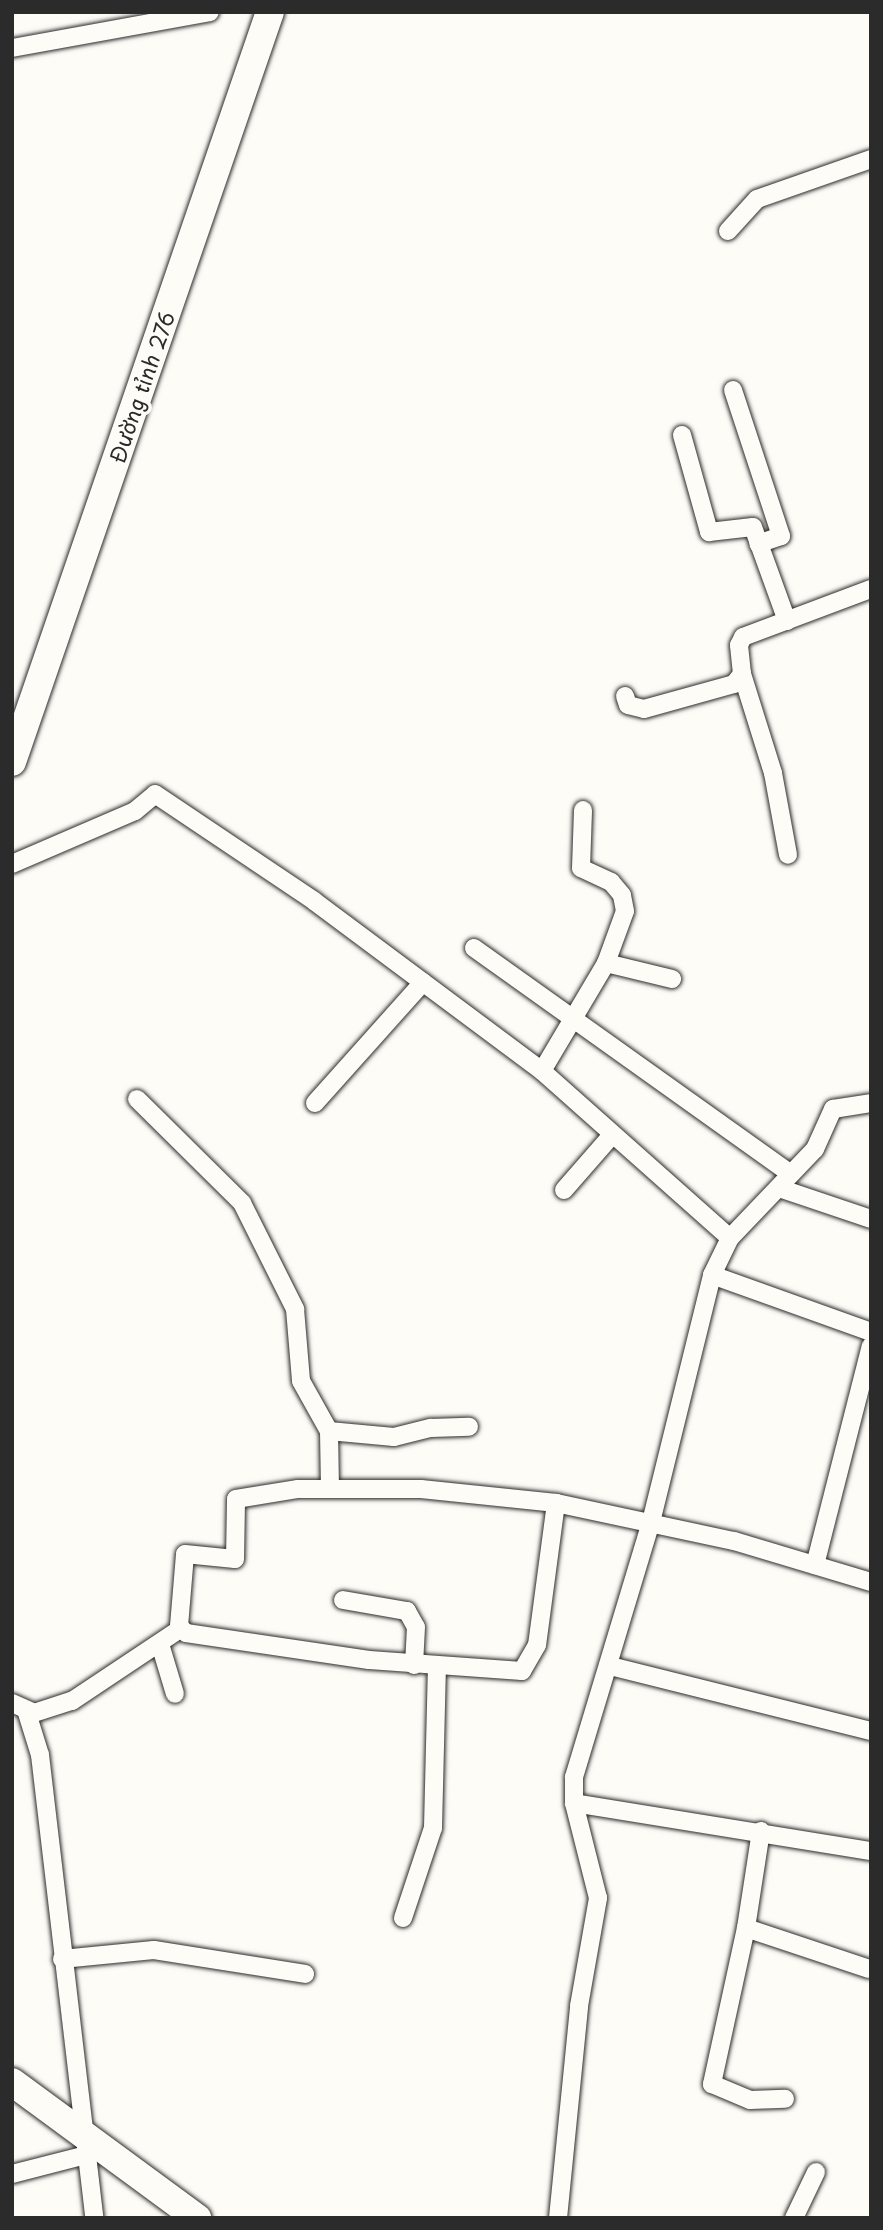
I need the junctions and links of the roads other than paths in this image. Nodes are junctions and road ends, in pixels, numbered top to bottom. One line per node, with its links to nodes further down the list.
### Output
1 (210, 12): 3 (street)
2 (270, 12): 13 (main road, Đường tỉnh 276)
3 (12, 48)
4 (871, 159): 5 (street)
5 (728, 231)
6 (733, 390): 8 (street)
7 (682, 435): 8 (street)
8 (758, 544): 10 (street)
9 (871, 589): 10 (street)
10 (787, 621): 11 (street)
11 (742, 674): 12 (street); 15 (street)
12 (625, 696)
13 (12, 762)
14 (583, 810): 18 (street)
15 (788, 855)
16 (12, 864): 20 (street)
17 (474, 948): 21 (street)
18 (606, 963): 19 (street); 21 (street)
19 (672, 979)
20 (423, 982): 22 (street); 24 (street)
21 (571, 1018): 22 (street); 27 (street)
22 (542, 1071): 26 (street)
23 (137, 1099): 35 (street)
24 (315, 1103)
25 (871, 1103): 27 (street)
26 (612, 1135): 28 (street); 30 (street)
27 (785, 1181): 29 (street); 30 (street)
28 (564, 1190)
29 (871, 1219)
30 (730, 1238): 31 (street)
31 (712, 1275): 32 (street); 38 (street)
32 (871, 1332)
33 (871, 1346): 39 (street)
34 (469, 1427): 35 (street)
35 (329, 1431): 36 (street)
36 (330, 1487): 37 (street); 42 (street)
37 (556, 1503): 38 (street); 46 (street)
38 (651, 1522): 39 (street); 45 (street)
39 (815, 1566): 40 (street)
40 (871, 1582)
41 (343, 1600): 44 (street)
42 (180, 1629): 43 (street); 44 (street)
43 (160, 1644): 47 (street); 48 (street)
44 (414, 1665): 46 (street)
45 (610, 1666): 49 (street); 50 (street)
46 (437, 1668): 53 (street)
47 (175, 1694)
48 (19, 1708): 55 (street)
49 (871, 1731)
50 (574, 1803): 51 (street); 65 (street)
51 (761, 1831): 52 (street); 54 (street)
52 (871, 1851)
53 (403, 1918)
54 (746, 1928): 56 (street); 59 (street)
55 (62, 1959): 57 (street); 60 (street)
56 (869, 1969)
57 (306, 1974)
58 (12, 2082): 60 (main road)
59 (785, 2099)
60 (84, 2144): 62 (street); 63 (street); 64 (main road)
61 (816, 2172): 66 (street)
62 (12, 2174)
63 (94, 2218)
64 (197, 2218)
65 (558, 2218)
66 (794, 2218)

